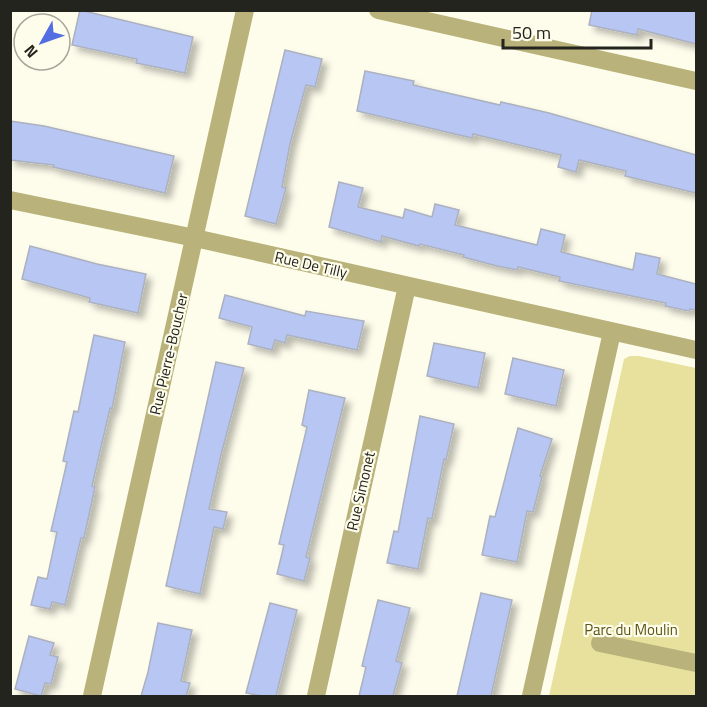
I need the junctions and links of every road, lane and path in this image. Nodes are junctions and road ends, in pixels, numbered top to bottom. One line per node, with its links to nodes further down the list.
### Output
1 (245, 10): 5 (street, Rue Pierre-Boucher)
2 (378, 10): 3 (street)
3 (696, 81)
4 (10, 200): 5 (street, Rue De Tilly)
5 (195, 238): 6 (street, Rue De Tilly); 11 (street, Rue Pierre-Boucher)
6 (407, 286): 7 (street, Rue De Tilly); 12 (street, Rue Simonet)
7 (612, 332): 8 (street, Rue De Tilly); 13 (street)
8 (696, 350)
9 (600, 643): 10 (street)
10 (696, 663)
11 (92, 696)
12 (315, 696)
13 (531, 696)

